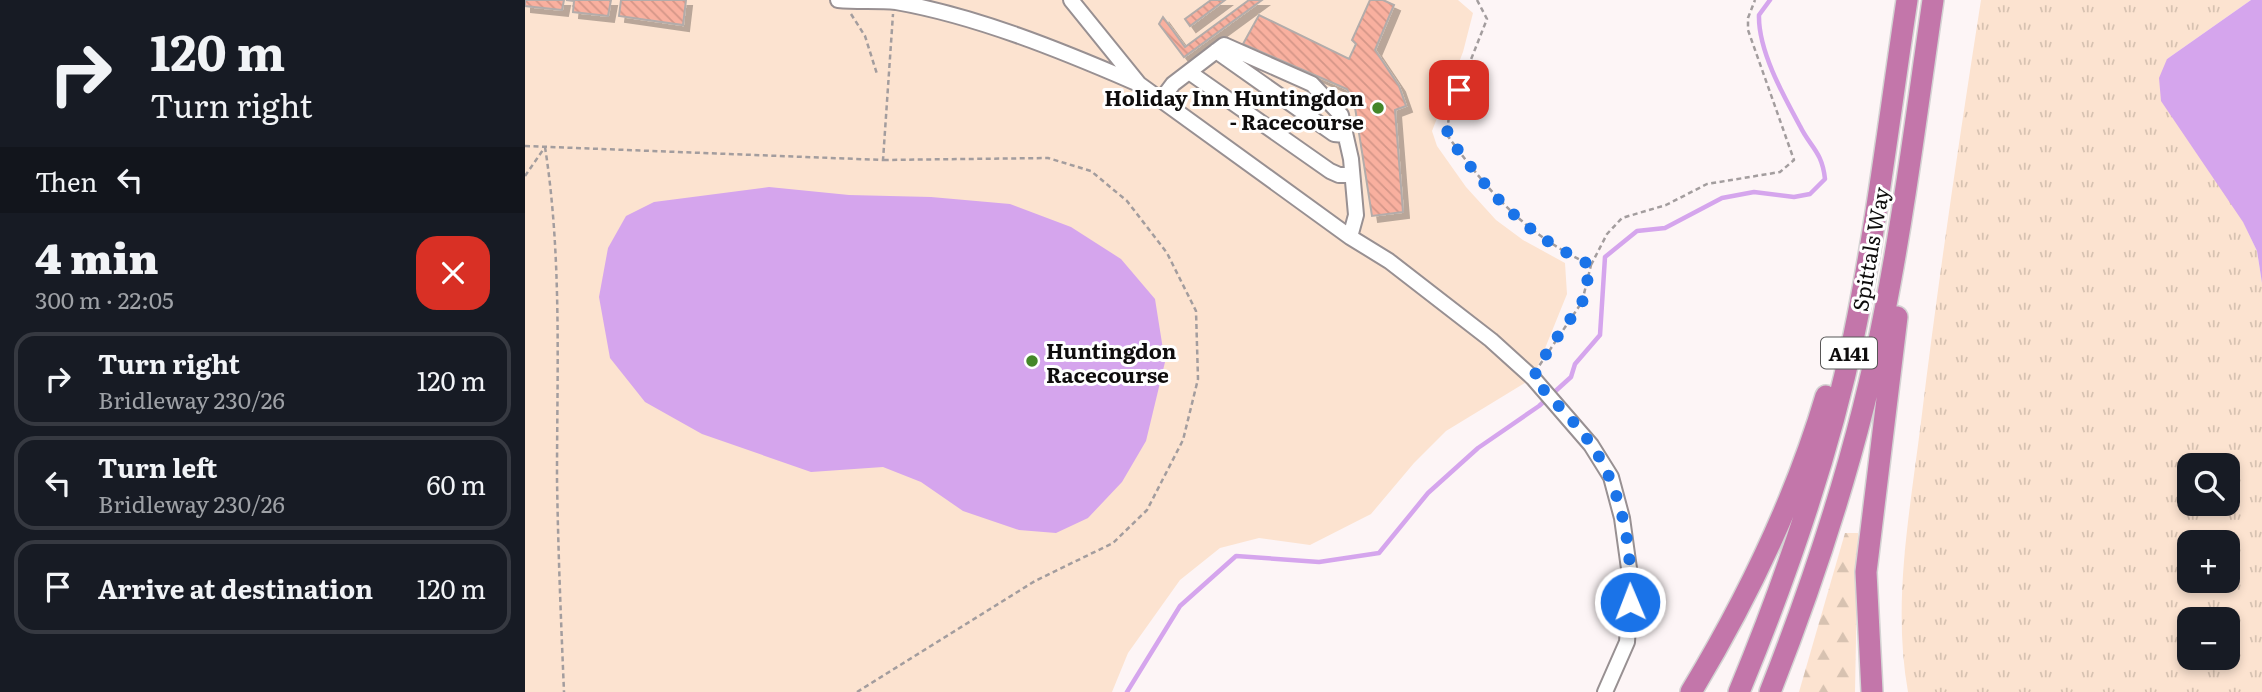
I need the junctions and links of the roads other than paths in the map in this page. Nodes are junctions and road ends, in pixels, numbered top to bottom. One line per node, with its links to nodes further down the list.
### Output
1 (840, 0): 5 (lane)
2 (1071, 0): 8 (lane)
3 (1906, 0): 14 (highway, Spittals Way / A141)
4 (1933, 0): 12 (highway, Spittals Way / A141)
5 (894, 1): 8 (lane)
6 (1216, 51): 7 (lane); 10 (lane); 10 (lane)
7 (1189, 72): 9 (lane); 11 (lane)
8 (1139, 84): 9 (lane)
9 (1161, 100): 13 (lane)
10 (1345, 135): 11 (lane)
11 (1352, 175): 13 (lane)
12 (1907, 179): 18 (highway, Spittals Way / A141); 19 (highway)
13 (1350, 237): 15 (lane)
14 (1872, 241): 16 (highway); 17 (highway, Spittals Way / A141)
15 (1605, 692)
16 (1691, 692)
17 (1739, 692)
18 (1770, 692)
19 (1873, 692)

